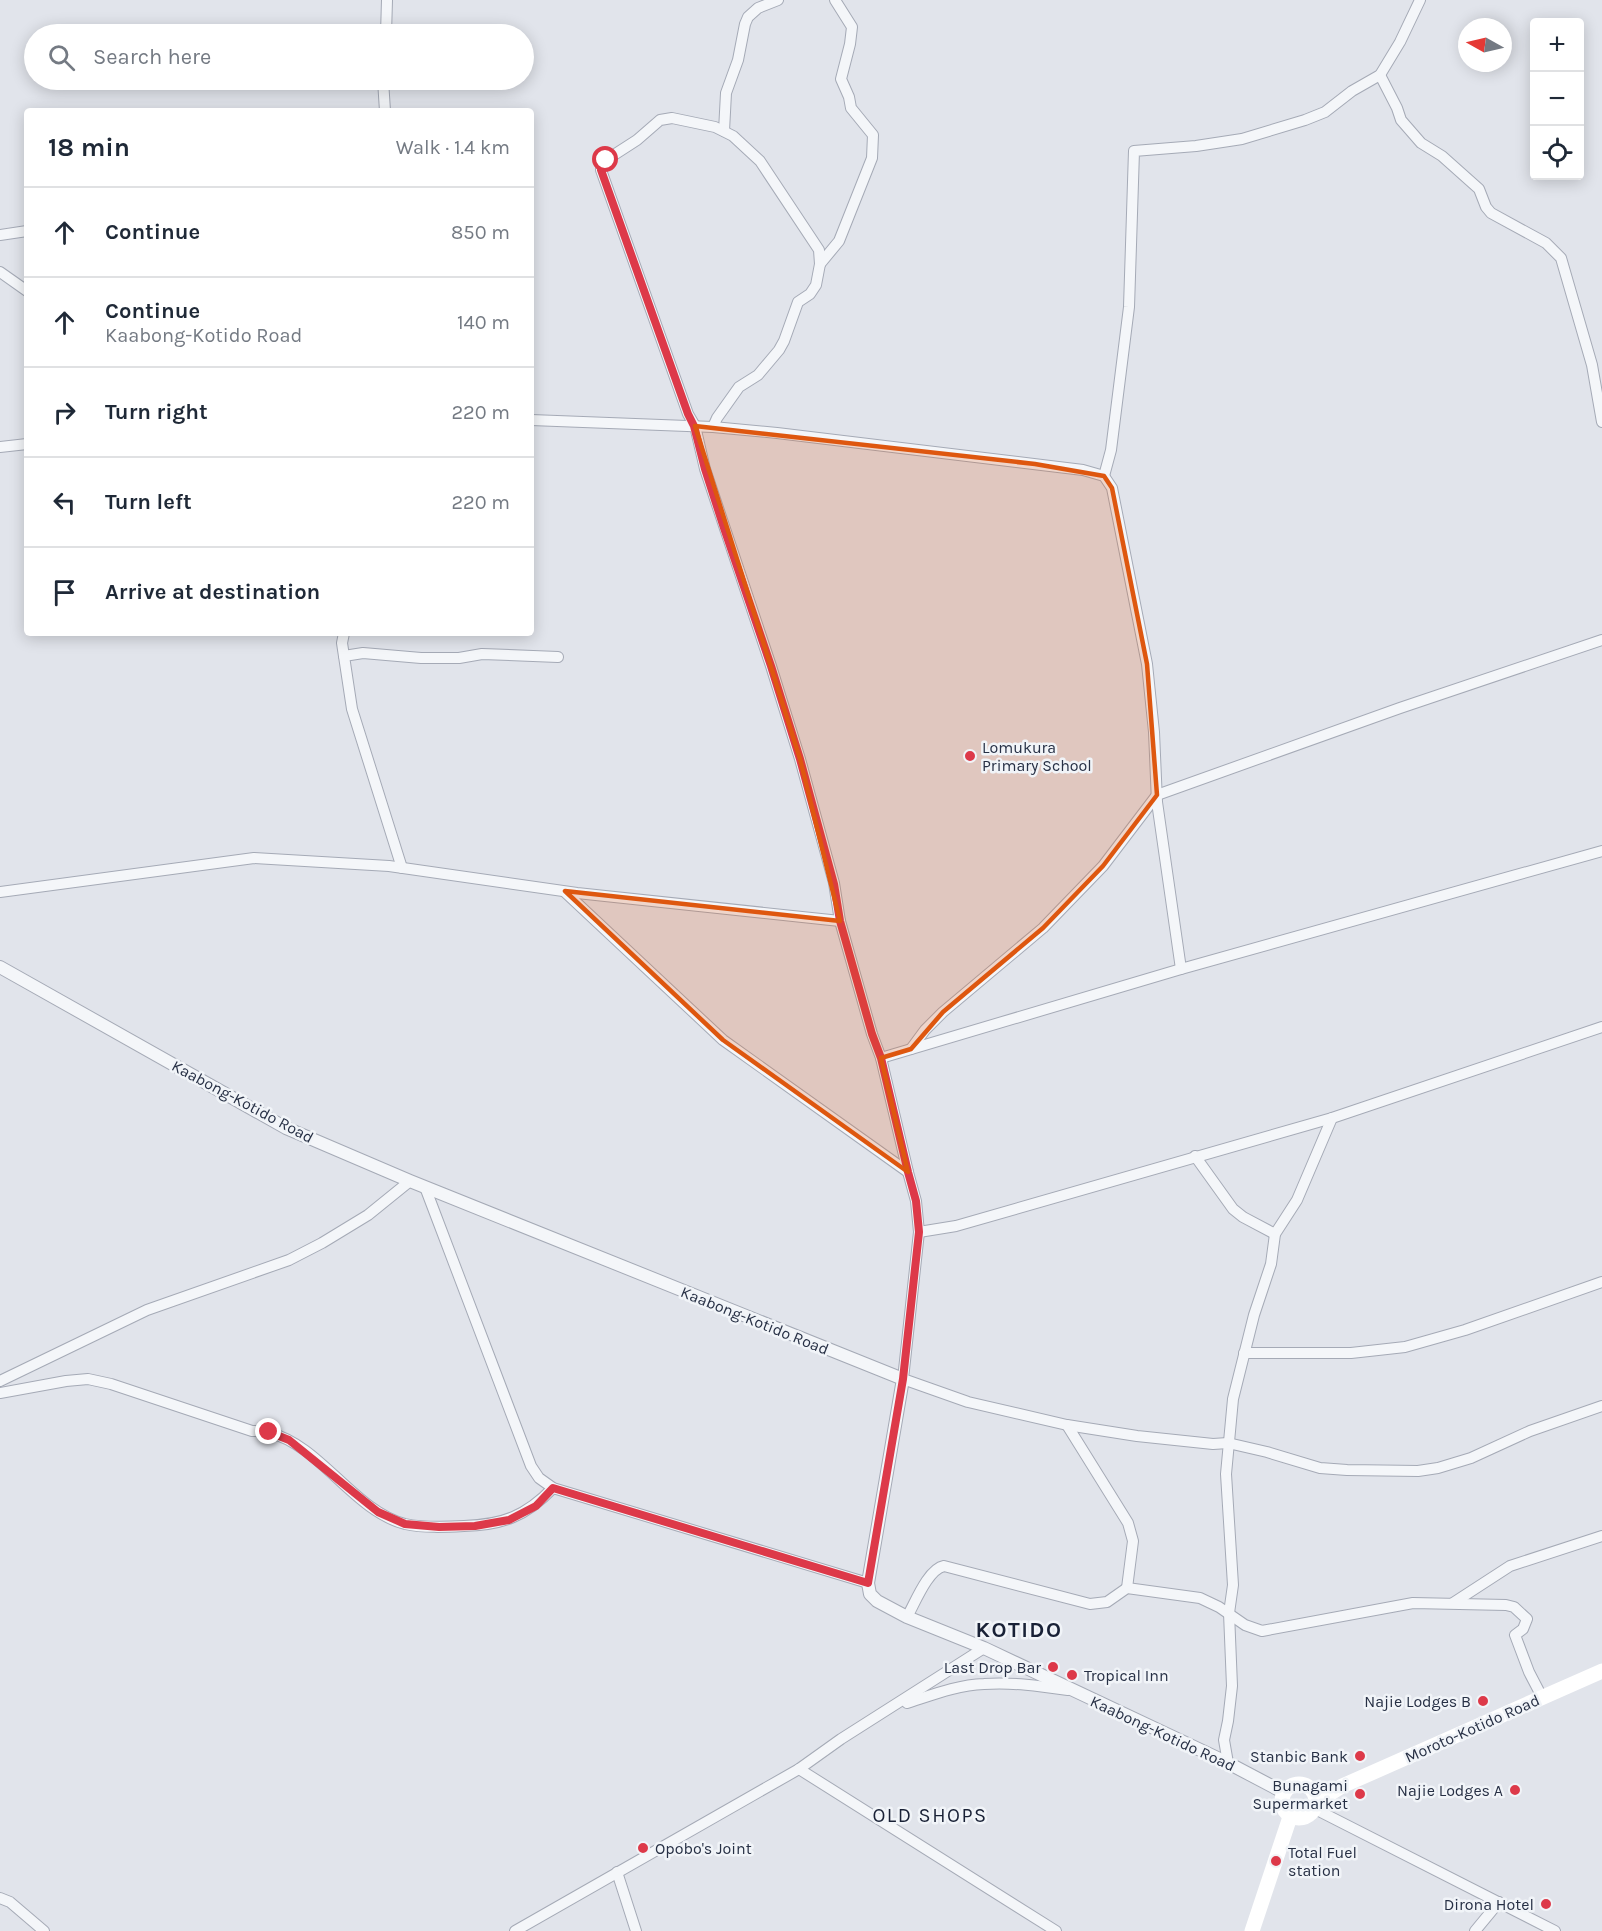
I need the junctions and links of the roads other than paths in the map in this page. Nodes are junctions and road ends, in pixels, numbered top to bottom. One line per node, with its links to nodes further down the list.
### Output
1 (387, 0): 5 (street)
2 (778, 0): 9 (street)
3 (835, 0): 12 (street)
4 (1420, 0): 6 (street)
5 (386, 24)
6 (1380, 75): 16 (street); 21 (street)
7 (384, 90): 8 (street)
8 (385, 108)
9 (724, 131): 12 (street); 17 (street)
10 (24, 231): 11 (street)
11 (0, 235)
12 (820, 264): 18 (street)
13 (0, 272): 14 (street)
14 (24, 289)
15 (534, 420): 17 (street)
16 (1602, 422)
17 (694, 426): 18 (street); 31 (street)
18 (713, 427): 21 (street)
19 (24, 444): 20 (street)
20 (0, 447)
21 (1104, 476): 26 (street)
22 (343, 636): 24 (street)
23 (1602, 640): 26 (street)
24 (344, 656): 25 (street); 28 (street)
25 (558, 657)
26 (1157, 795): 33 (street); 35 (street)
27 (1602, 851): 33 (street)
28 (402, 868): 29 (street); 30 (street)
29 (565, 891): 31 (street); 39 (street)
30 (0, 892)
31 (840, 921): 36 (street)
32 (0, 967): 40 (street, Kaabong-Kotido Road)
33 (1181, 969): 35 (street)
34 (1602, 1027): 37 (street)
35 (911, 1049): 36 (street)
36 (881, 1058): 39 (street)
37 (1332, 1118): 38 (street); 43 (street)
38 (1195, 1156): 42 (street); 43 (street)
39 (908, 1172): 42 (street)
40 (410, 1181): 41 (street, Kaabong-Kotido Road); 47 (street)
41 (425, 1187): 46 (street, Kaabong-Kotido Road); 52 (street)
42 (919, 1232): 46 (street)
43 (1275, 1234): 45 (street)
44 (1602, 1282): 45 (street)
45 (1244, 1353): 51 (street)
46 (903, 1379): 50 (street); 54 (street)
47 (0, 1382)
48 (0, 1394): 52 (street)
49 (1602, 1406): 51 (street)
50 (1067, 1425): 51 (street); 55 (street)
51 (1228, 1443): 57 (street)
52 (553, 1488): 54 (street)
53 (1602, 1536): 56 (street)
54 (868, 1583): 58 (street, Kaabong-Kotido Road)
55 (1127, 1588): 57 (street); 58 (street)
56 (1453, 1603): 57 (street); 62 (street)
57 (1229, 1614): 64 (street)
58 (907, 1617): 59 (street, Kaabong-Kotido Road)
59 (984, 1648): 61 (street, Kaabong-Kotido Road); 63 (street)
60 (1602, 1671): 62 (main road, Moroto-Kotido Road)
61 (1074, 1691): 63 (street); 64 (street, Kaabong-Kotido Road)
62 (1542, 1697): 67 (main road, Moroto-Kotido Road)
63 (895, 1706): 65 (street)
64 (1228, 1763): 66 (street, Kaabong-Kotido Road)
65 (799, 1769): 69 (street); 75 (street)
66 (1283, 1792): 67 (main road); 68 (main road)
67 (1314, 1799): 68 (main road); 71 (street)
68 (1290, 1817): 76 (main road)
69 (617, 1872): 73 (street); 74 (street)
70 (0, 1898): 72 (street)
71 (1499, 1902): 77 (street); 78 (street)
72 (44, 1931)
73 (515, 1931)
74 (636, 1931)
75 (1056, 1931)
76 (1252, 1931)
77 (1475, 1931)
78 (1555, 1931)

